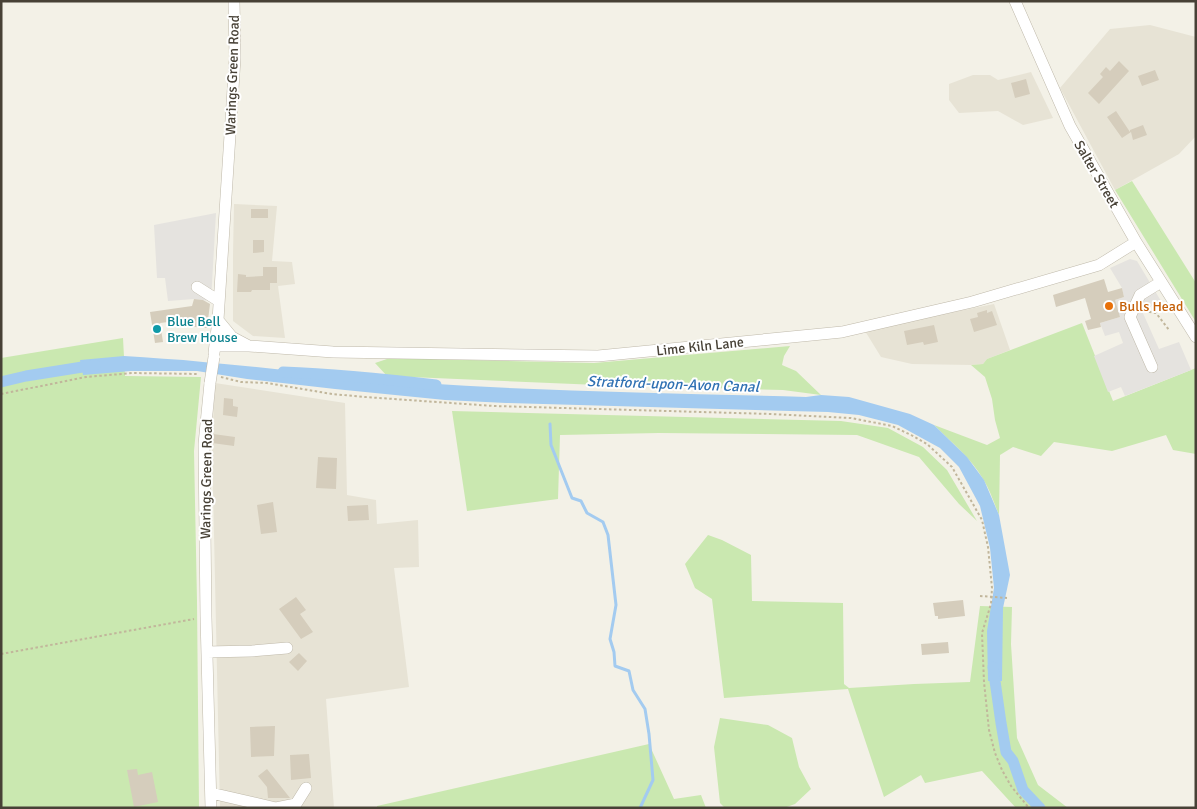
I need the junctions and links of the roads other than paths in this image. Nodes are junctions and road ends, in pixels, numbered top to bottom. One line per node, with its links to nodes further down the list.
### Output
1 (234, 1): 6 (street, Warings Green Road)
2 (1015, 1): 3 (street, Salter Street)
3 (1136, 242): 4 (street, Salter Street); 9 (street, Lime Kiln Lane)
4 (1161, 282): 8 (street, Salter Street); 11 (street)
5 (197, 287): 6 (street)
6 (219, 301): 7 (street, Warings Green Road)
7 (218, 320): 9 (street, Lime Kiln Lane); 10 (street, Warings Green Road)
8 (1196, 337)
9 (249, 346): 10 (street, Lime Kiln Lane)
10 (214, 352): 13 (street, Warings Green Road, bridge)
11 (1152, 367)
12 (287, 648): 13 (street)
13 (207, 652): 15 (street, Warings Green Road)
14 (306, 788): 15 (street)
15 (211, 793): 16 (street, Warings Green Road)
16 (211, 808)

